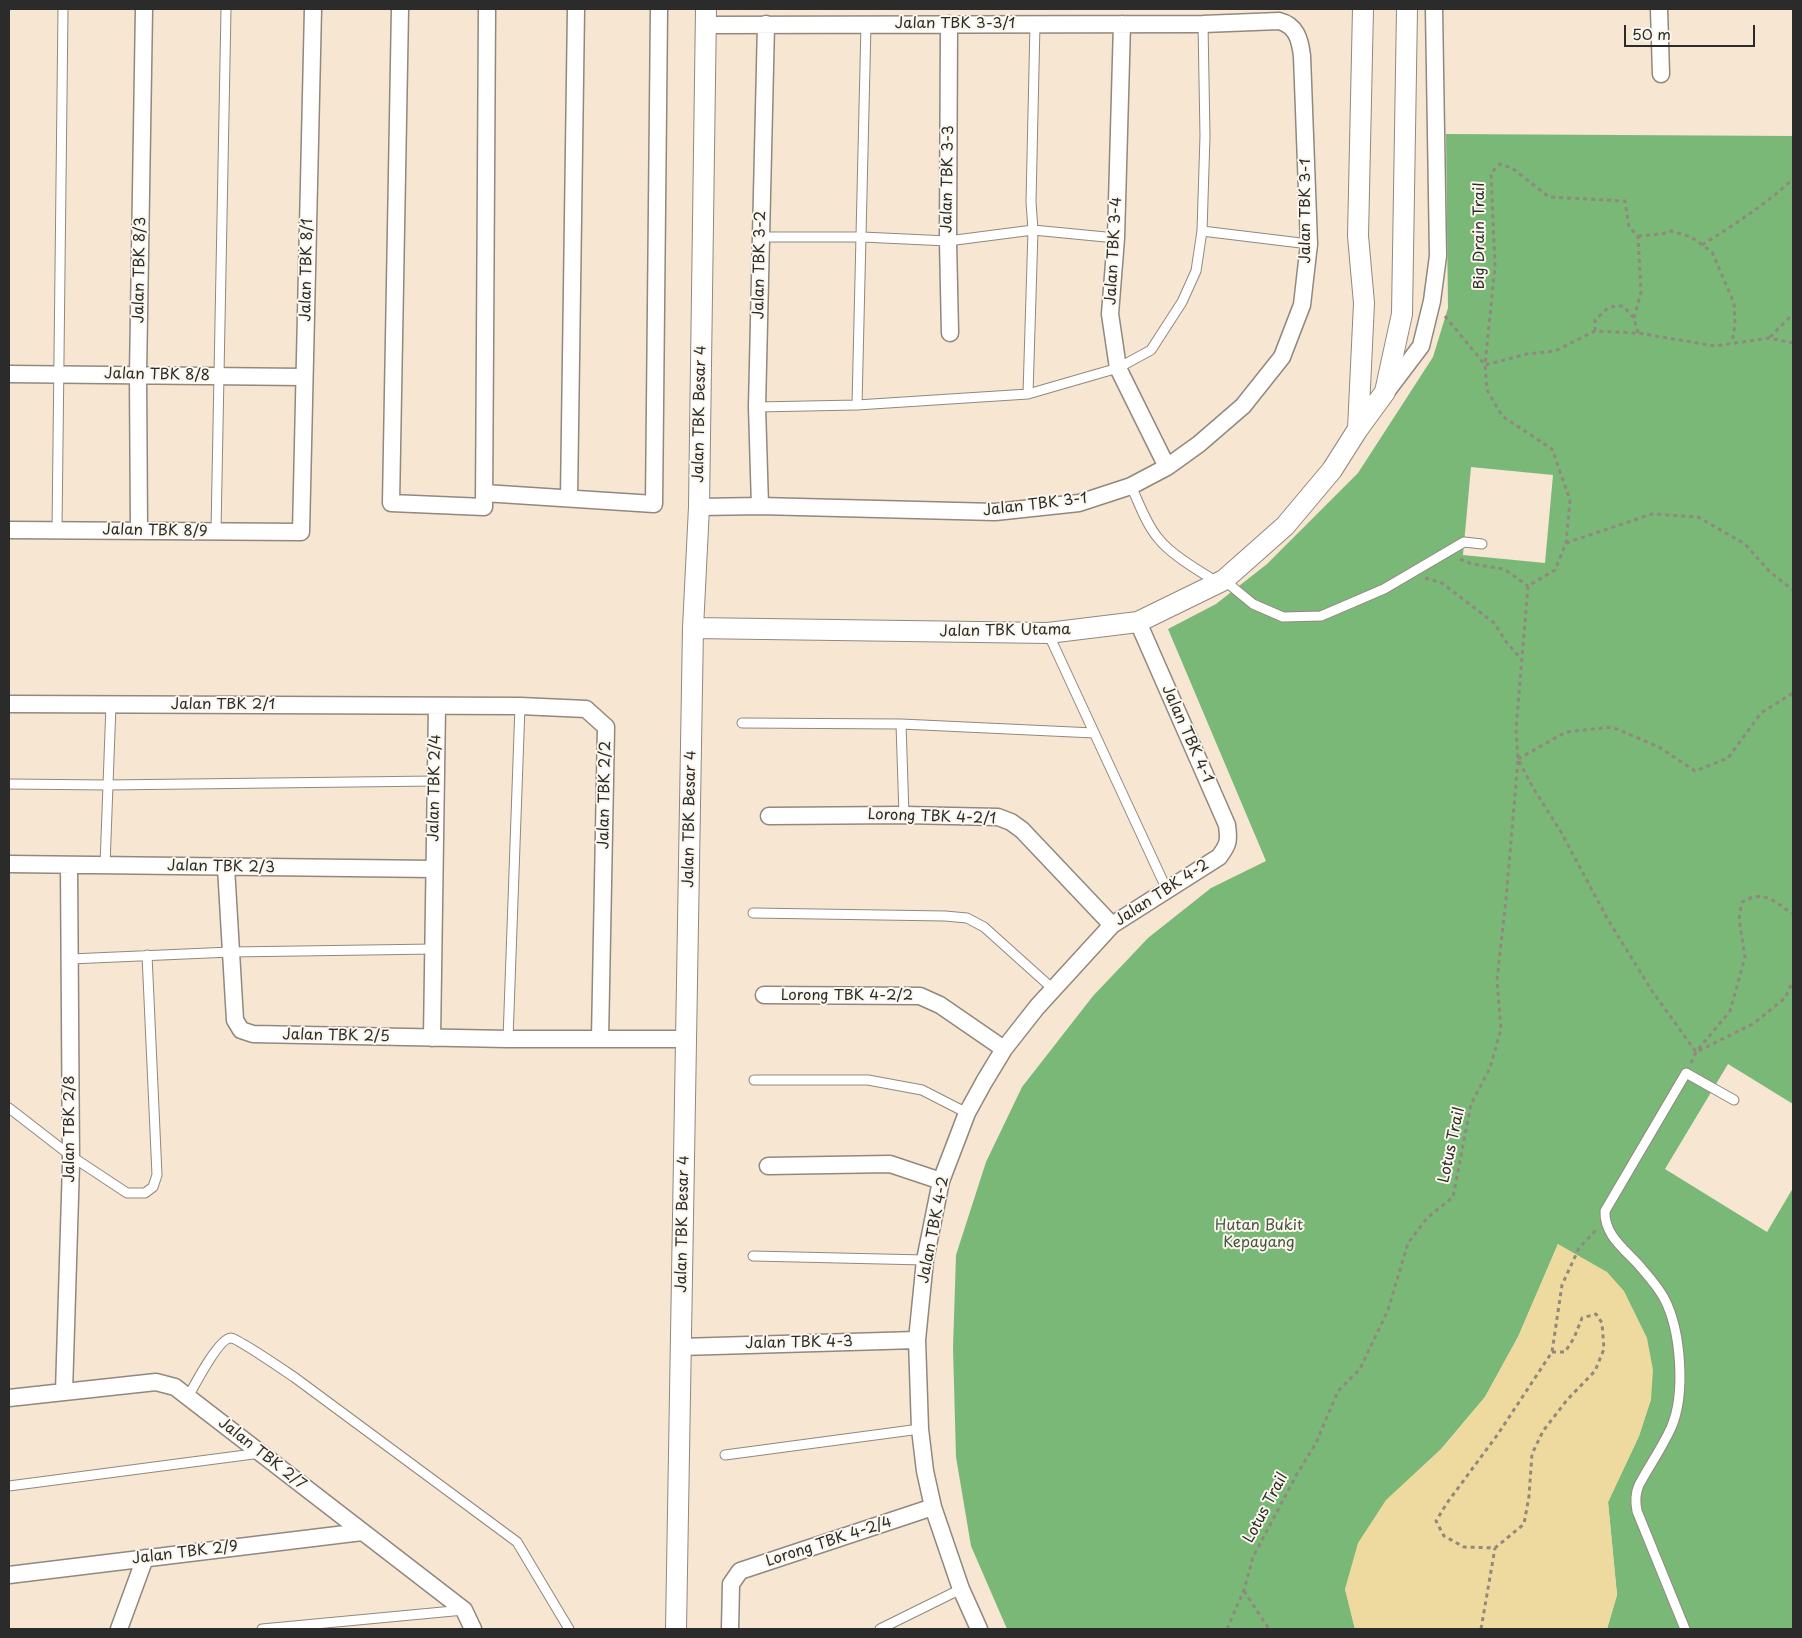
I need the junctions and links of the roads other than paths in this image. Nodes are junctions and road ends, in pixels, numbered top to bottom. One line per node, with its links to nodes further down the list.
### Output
1 (63, 9): 31 (lane)
2 (144, 9): 32 (street, Jalan TBK 8/3)
3 (226, 9): 33 (lane)
4 (313, 9): 34 (street, Jalan TBK 8/1)
5 (400, 9): 42 (street)
6 (487, 9): 42 (street)
7 (576, 9): 43 (street)
8 (659, 9): 43 (street)
9 (1363, 9): 39 (street)
10 (1407, 9): 35 (street)
11 (1434, 9): 35 (street)
12 (1659, 9): 20 (street)
13 (706, 17): 14 (street, Jalan TBK 3-3/1); 45 (street, Jalan TBK Besar 4)
14 (766, 24): 15 (street, Jalan TBK 3-3/1); 23 (street, Jalan TBK 3-2)
15 (866, 24): 16 (street, Jalan TBK 3-3/1); 24 (lane)
16 (950, 24): 17 (street, Jalan TBK 3-3/1); 26 (street, Jalan TBK 3-3)
17 (1035, 24): 18 (street, Jalan TBK 3-3/1); 21 (lane)
18 (1122, 24): 19 (street, Jalan TBK 3-3/1); 25 (street, Jalan TBK 3-4)
19 (1204, 24): 22 (lane); 27 (street, Jalan TBK 3-1)
20 (1661, 74)
21 (1033, 230): 25 (lane); 26 (lane); 36 (lane)
22 (1202, 231): 27 (lane); 29 (lane)
23 (761, 237): 24 (lane); 38 (street, Jalan TBK 3-2)
24 (862, 237): 26 (lane); 37 (lane)
25 (1116, 238): 29 (street, Jalan TBK 3-4)
26 (948, 241): 28 (street, Jalan TBK 3-3)
27 (1309, 244): 40 (street, Jalan TBK 3-1)
28 (950, 333)
29 (1118, 368): 36 (lane); 40 (street, Jalan TBK 3-4)
30 (9, 374): 31 (street, Jalan TBK 8/8)
31 (58, 374): 32 (street, Jalan TBK 8/8); 47 (lane)
32 (138, 375): 33 (street, Jalan TBK 8/8); 48 (street, Jalan TBK 8/3)
33 (219, 376): 34 (street, Jalan TBK 8/8); 49 (lane)
34 (304, 377): 50 (street, Jalan TBK 8/1)
35 (1385, 392): 39 (street, Jalan TBK Utama)
36 (1028, 394): 37 (lane)
37 (857, 405): 38 (lane)
38 (757, 407): 44 (street, Jalan TBK 3-2)
39 (1358, 430): 52 (street, Jalan TBK Utama)
40 (1167, 467): 41 (street, Jalan TBK 3-1)
41 (1131, 486): 44 (street, Jalan TBK 3-1); 52 (lane)
42 (484, 492): 43 (street)
43 (569, 498)
44 (760, 506): 45 (street, Jalan TBK 3-1)
45 (699, 507): 54 (street, Jalan TBK Besar 4)
46 (9, 530): 47 (street, Jalan TBK 8/9)
47 (57, 530): 48 (street, Jalan TBK 8/9)
48 (139, 531): 49 (street, Jalan TBK 8/9)
49 (216, 531): 50 (street, Jalan TBK 8/9)
50 (301, 532)
51 (1482, 544): 52 (lane)
52 (1221, 582): 53 (street, Jalan TBK Utama)
53 (1138, 622): 55 (street, Jalan TBK Utama); 68 (street, Jalan TBK 4-1)
54 (693, 628): 55 (street, Jalan TBK Utama); 86 (street, Jalan TBK Besar 4)
55 (1048, 633): 62 (lane)
56 (9, 704): 57 (street, Jalan TBK 2/1)
57 (111, 705): 58 (street, Jalan TBK 2/1); 65 (lane)
58 (437, 706): 59 (street, Jalan TBK 2/2); 63 (street, Jalan TBK 2/4)
59 (520, 706): 84 (lane); 85 (street, Jalan TBK 2/2)
60 (742, 723): 61 (lane)
61 (901, 724): 62 (lane); 66 (lane)
62 (1094, 733): 74 (lane)
63 (435, 781): 65 (lane); 73 (street, Jalan TBK 2/4)
64 (9, 784): 65 (lane)
65 (107, 786): 71 (lane)
66 (904, 815): 67 (street, Lorong TBK 4-2/1); 76 (street, Lorong TBK 4-2/1)
67 (768, 816)
68 (1227, 847): 74 (street, Jalan TBK 4-2)
69 (9, 864): 70 (street, Jalan TBK 2/3)
70 (69, 865): 71 (street, Jalan TBK 2/3); 80 (street, Jalan TBK 2/8)
71 (105, 865): 72 (street, Jalan TBK 2/3)
72 (226, 866): 73 (street, Jalan TBK 2/3); 78 (street)
73 (434, 869): 77 (street, Jalan TBK 2/4)
74 (1167, 890): 76 (street, Jalan TBK 4-2)
75 (753, 913): 81 (lane)
76 (1112, 925): 81 (street, Jalan TBK 4-2)
77 (434, 949): 78 (lane); 83 (street, Jalan TBK 2/4)
78 (231, 952): 79 (lane); 83 (street, Jalan TBK 2/5)
79 (147, 955): 80 (lane); 92 (lane)
80 (70, 959): 92 (street, Jalan TBK 2/8)
81 (1053, 989): 87 (street, Jalan TBK 4-2)
82 (764, 995): 87 (street, Lorong TBK 4-2/2)
83 (432, 1038): 84 (street, Jalan TBK 2/5)
84 (508, 1039): 85 (street, Jalan TBK 2/5)
85 (600, 1039): 86 (street, Jalan TBK 2/5)
86 (686, 1039): 98 (street, Jalan TBK Besar 4)
87 (1004, 1049): 91 (street, Jalan TBK 4-2)
88 (754, 1080): 91 (lane)
89 (1734, 1100): 120 (lane)
90 (9, 1108): 92 (lane)
91 (967, 1113): 94 (street, Jalan TBK 4-2)
92 (71, 1166): 99 (street, Jalan TBK 2/8)
93 (768, 1166): 94 (street)
94 (941, 1181): 96 (street, Jalan TBK 4-2)
95 (752, 1256): 96 (lane)
96 (925, 1260): 97 (street, Jalan TBK 4-2)
97 (916, 1340): 98 (street, Jalan TBK 4-3); 102 (street, Jalan TBK 4-2)
98 (681, 1347): 116 (street, Jalan TBK Besar 4)
99 (64, 1392): 100 (street, Jalan TBK 2/7); 101 (street, Jalan TBK 2/7)
100 (188, 1397): 103 (street, Jalan TBK 2/7); 115 (lane)
101 (9, 1398)
102 (920, 1429): 104 (lane); 106 (street, Jalan TBK 4-2)
103 (261, 1453): 105 (lane); 107 (street, Jalan TBK 2/7)
104 (725, 1454)
105 (9, 1486)
106 (933, 1507): 110 (street, Jalan TBK 4-2); 117 (street, Lorong TBK 4-2/4)
107 (362, 1532): 108 (street, Jalan TBK 2/9); 111 (street, Jalan TBK 2/7)
108 (145, 1558): 109 (street, Jalan TBK 2/9); 112 (street)
109 (9, 1575)
110 (961, 1589): 118 (lane); 119 (street, Jalan TBK 4-2)
111 (464, 1610): 113 (lane); 114 (street, Jalan TBK 2/7)
112 (119, 1629)
113 (262, 1629)
114 (473, 1629)
115 (569, 1629)
116 (676, 1629)
117 (730, 1629)
118 (880, 1629)
119 (979, 1629)
120 (1686, 1629)

